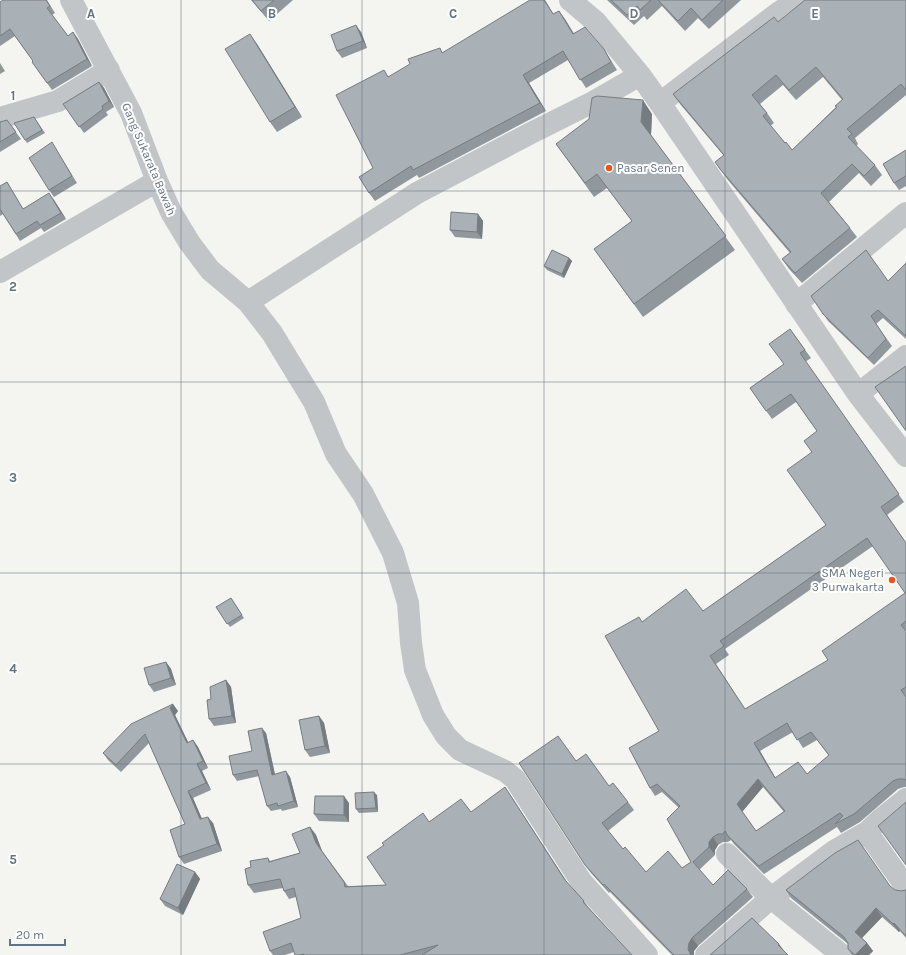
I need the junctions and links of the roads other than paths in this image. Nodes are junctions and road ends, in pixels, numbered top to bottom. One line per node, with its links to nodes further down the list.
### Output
1 (72, 0): 4 (street, Gang Sukarata Bawah)
2 (570, 0): 5 (street)
3 (798, 0): 6 (street)
4 (109, 70): 7 (street); 8 (street, Gang Sukarata Bawah)
5 (640, 75): 6 (street); 11 (street)
6 (660, 103): 12 (street)
7 (0, 118)
8 (157, 181): 10 (street); 11 (street, Gang Sukarata Bawah)
9 (906, 213): 12 (street)
10 (0, 272)
11 (248, 302): 21 (street, Gang Sukarata Bawah)
12 (796, 304): 14 (street)
13 (906, 356): 14 (street)
14 (858, 394): 15 (street)
15 (906, 456)
16 (906, 799): 17 (street)
17 (867, 832): 19 (street); 20 (street)
18 (727, 854): 20 (street)
19 (906, 887)
20 (771, 898): 22 (street); 23 (street)
21 (647, 955)
22 (706, 955)
23 (842, 955)

